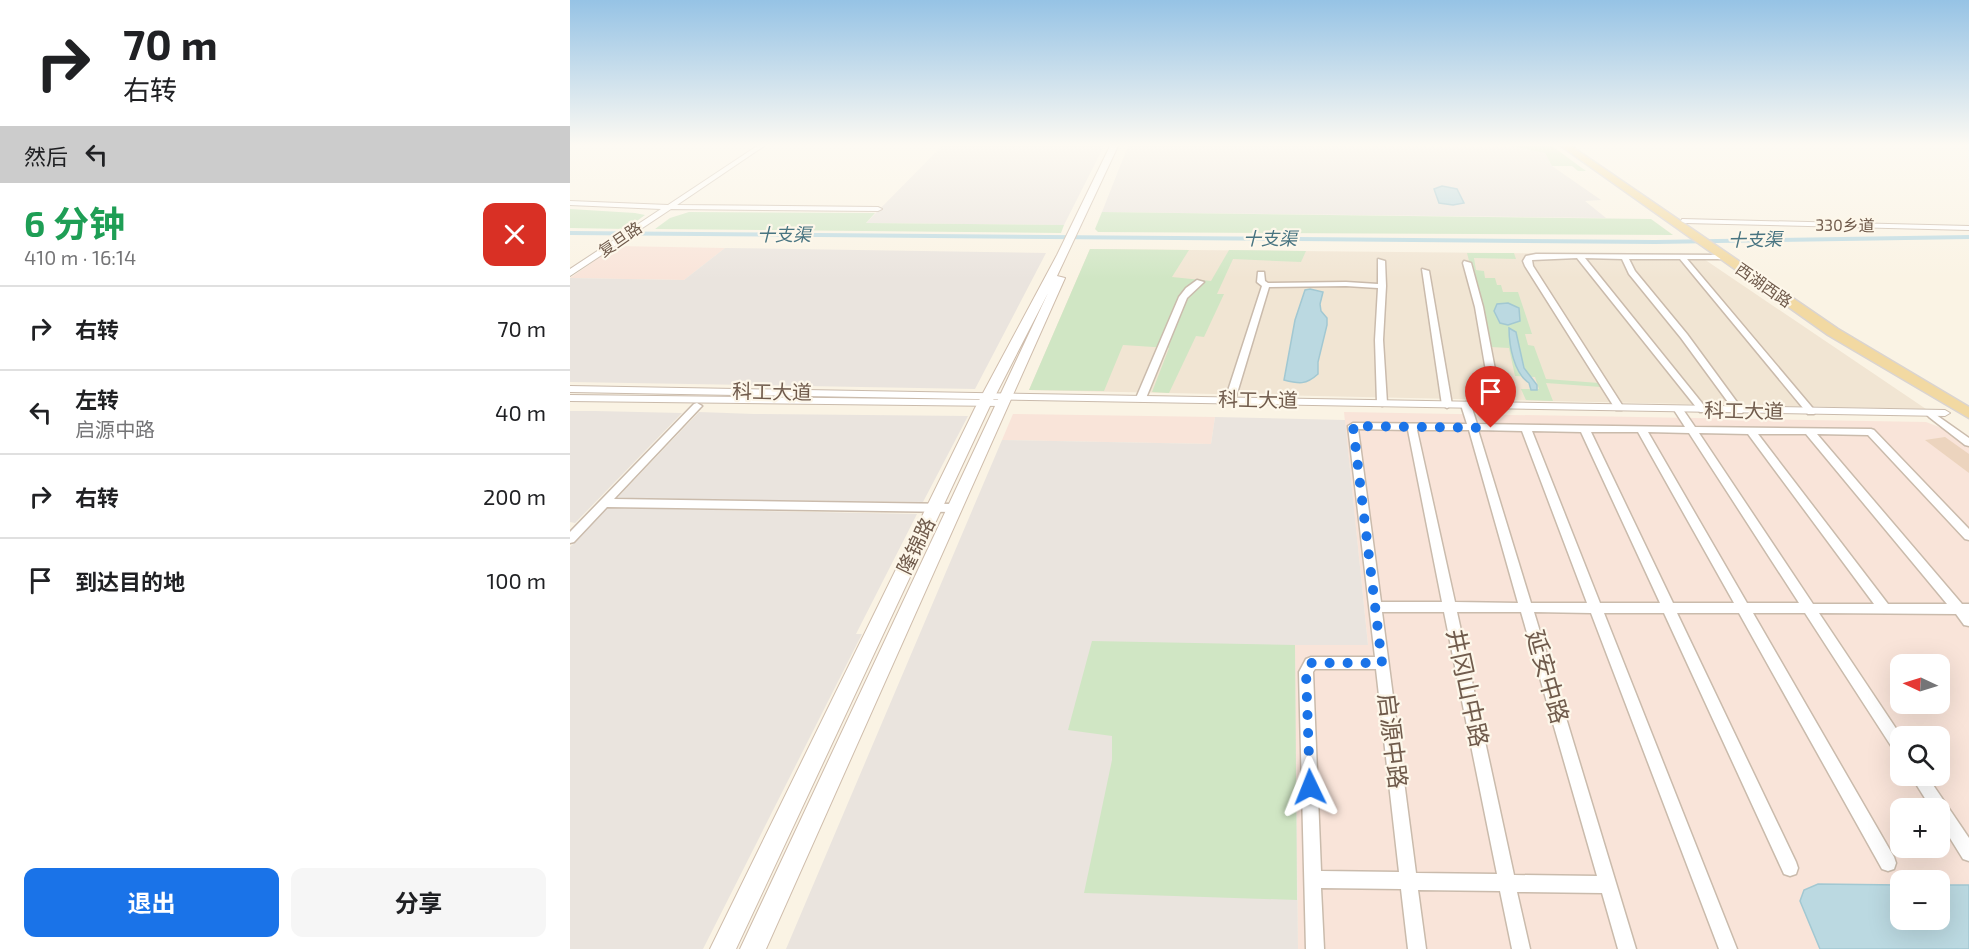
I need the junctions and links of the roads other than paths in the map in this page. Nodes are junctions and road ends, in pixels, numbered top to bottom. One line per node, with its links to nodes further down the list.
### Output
1 (693, 190): 7 (street, 复旦路)
2 (1095, 190): 10 (main road, 隆锦路)
3 (1098, 190): 10 (main road, 隆锦路)
4 (1631, 190): 12 (main road, 西湖西路)
5 (1642, 190): 9 (main road, 西湖西路)
6 (570, 203): 7 (street)
7 (668, 207): 8 (street); 20 (street, 复旦路)
8 (878, 208)
9 (1685, 221): 11 (street, 330乡道); 12 (main road, 西湖西路)
10 (1080, 225): 28 (main road, 隆锦路)
11 (1969, 228)
12 (1694, 232): 13 (main road, 西湖西路)
13 (1722, 253): 16 (street); 31 (main road, 西湖西路); 42 (main road, 西湖西路)
14 (1579, 256): 15 (street); 36 (street); 38 (street)
15 (1624, 256): 16 (street); 39 (street)
16 (1681, 256): 40 (street)
17 (1381, 261): 24 (street)
18 (1467, 263): 35 (street)
19 (1425, 271): 32 (street)
20 (570, 273)
21 (1261, 274): 23 (street)
22 (1200, 282): 27 (street)
23 (1266, 285): 24 (street); 29 (street)
24 (1382, 286): 30 (street)
25 (570, 389): 28 (street, 科工大道)
26 (570, 398): 28 (street, 科工大道)
27 (1141, 398): 28 (street, 科工大道); 29 (street, 科工大道)
28 (995, 399): 54 (main road, 隆锦路); 55 (main road, 隆锦路)
29 (1230, 400): 30 (street, 科工大道)
30 (1382, 403): 32 (street, 科工大道)
31 (1969, 404)
32 (1447, 405): 33 (street, 科工大道)
33 (1466, 405): 35 (street, 科工大道); 45 (street, 延安中路)
34 (697, 406): 53 (street)
35 (1497, 406): 36 (street, 科工大道)
36 (1619, 408): 37 (street, 科工大道)
37 (1679, 410): 38 (street, 科工大道); 49 (street)
38 (1704, 410): 39 (street, 科工大道)
39 (1739, 411): 40 (street, 科工大道)
40 (1811, 412): 41 (street, 科工大道)
41 (1946, 413)
42 (1969, 413)
43 (1932, 416): 52 (street)
44 (1412, 427): 45 (street); 58 (street, 启源中路); 62 (street, 井冈山中路)
45 (1473, 428): 46 (street); 59 (street, 延安中路)
46 (1526, 429): 47 (street); 60 (street)
47 (1585, 429): 48 (street); 61 (street)
48 (1641, 429): 49 (street); 63 (street)
49 (1693, 430): 50 (street); 64 (street)
50 (1750, 430): 51 (street); 65 (street)
51 (1809, 431): 56 (street); 66 (street)
52 (1969, 443)
53 (604, 503): 54 (street); 57 (street)
54 (934, 508): 55 (street); 78 (main road, 隆锦路)
55 (954, 508): 79 (main road, 隆锦路)
56 (1969, 536)
57 (570, 539)
58 (1377, 607): 62 (street); 68 (street, 启源中路)
59 (1527, 607): 60 (street); 62 (street); 77 (street, 延安中路)
60 (1594, 607): 61 (street); 84 (street)
61 (1669, 607): 63 (street); 73 (street)
62 (1451, 608): 76 (street, 井冈山中路)
63 (1743, 608): 64 (street); 72 (street)
64 (1810, 608): 65 (street); 69 (street)
65 (1885, 609): 66 (street)
66 (1964, 609): 67 (street)
67 (1969, 621)
68 (1382, 663): 74 (street); 75 (street, 启源中路)
69 (1890, 732)
70 (1925, 786): 71 (street)
71 (1969, 853)
72 (1888, 863)
73 (1790, 868)
74 (1312, 879): 75 (street); 80 (street)
75 (1409, 880): 76 (street); 81 (street, 启源中路)
76 (1508, 883): 77 (street); 82 (street, 井冈山中路)
77 (1608, 885): 83 (street, 延安中路)
78 (723, 949)
79 (753, 949)
80 (1315, 949)
81 (1417, 949)
82 (1521, 949)
83 (1627, 949)
84 (1728, 949)

